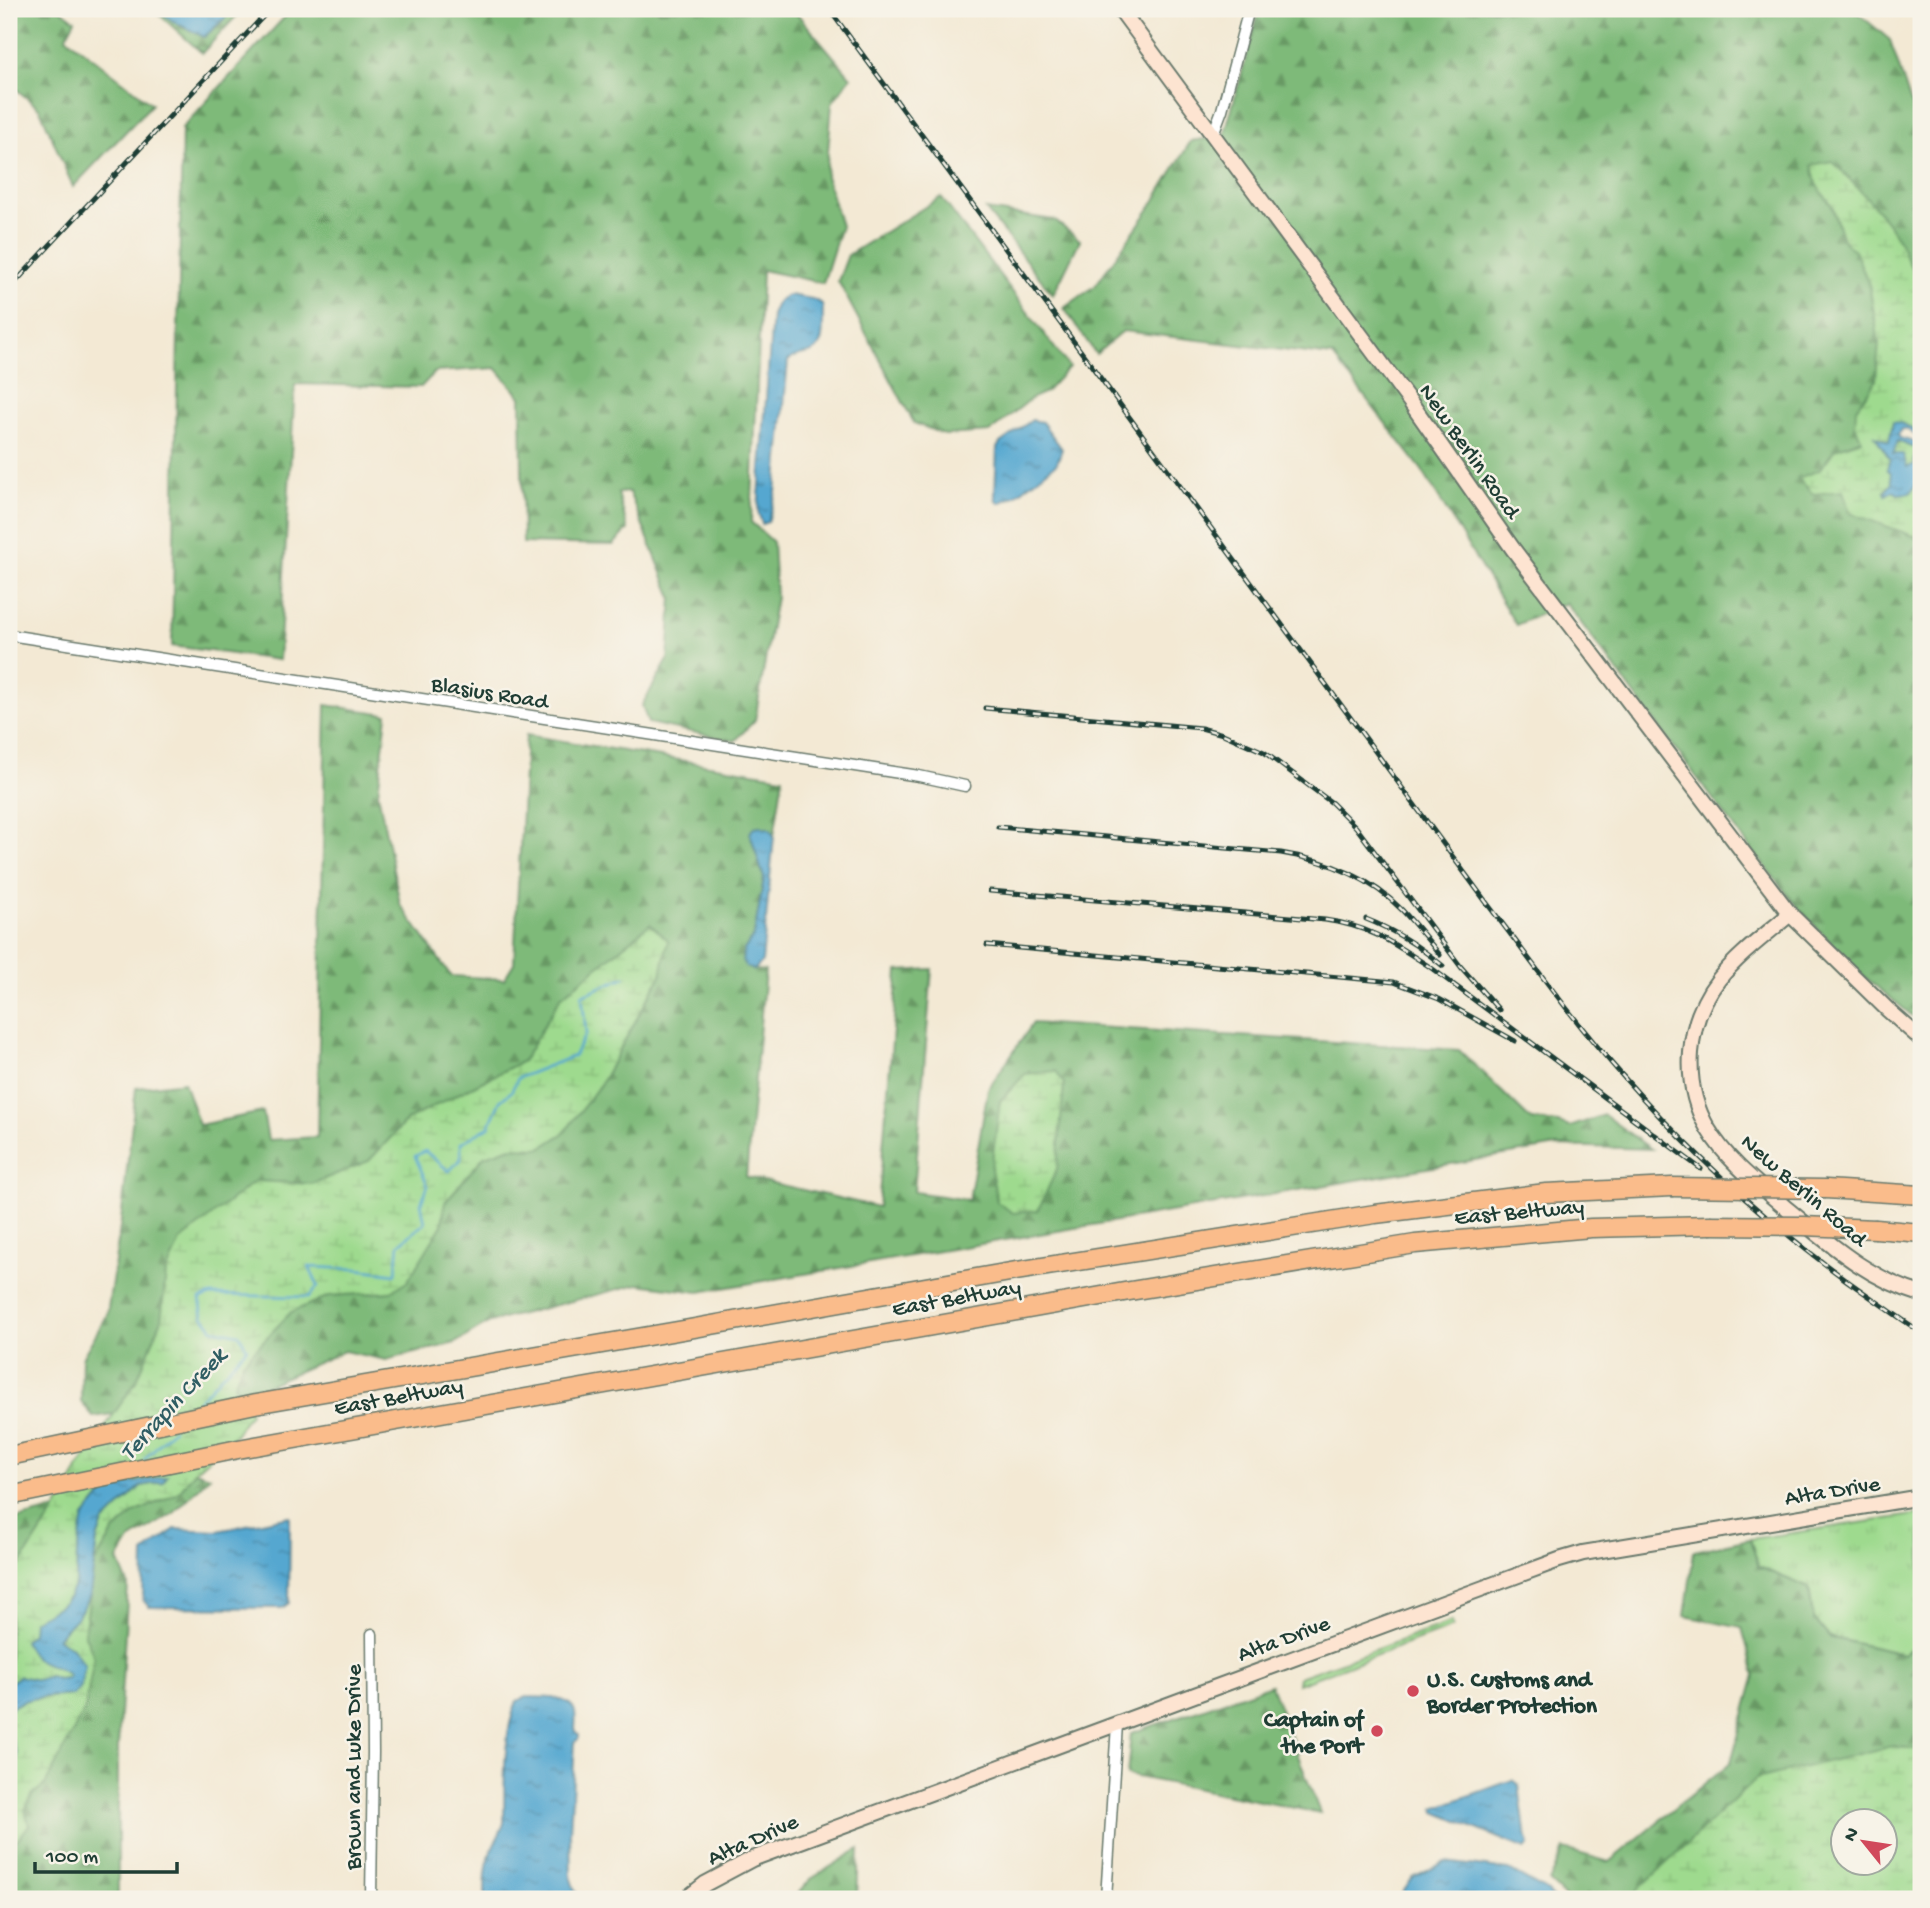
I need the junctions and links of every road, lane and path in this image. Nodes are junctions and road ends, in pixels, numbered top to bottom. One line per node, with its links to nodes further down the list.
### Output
1 (1120, 9): 3 (street, New Berlin Road)
2 (1249, 9): 3 (street)
3 (1213, 134): 6 (street, New Berlin Road)
4 (9, 635): 5 (street, Blasius Road)
5 (965, 786)
6 (1790, 914): 7 (street, New Berlin Road); 10 (street, New Berlin Road)
7 (1921, 1039)
8 (1921, 1195): 11 (highway, East Beltway, bridge)
9 (1921, 1233): 12 (highway, East Beltway, bridge)
10 (1921, 1294)
11 (9, 1456)
12 (9, 1496)
13 (1921, 1497): 15 (street, Alta Drive)
14 (372, 1634): 16 (street, Brown and Luke Drive)
15 (1117, 1724): 17 (street, Alta Drive); 18 (street)
16 (371, 1899)
17 (686, 1899)
18 (1106, 1899)

